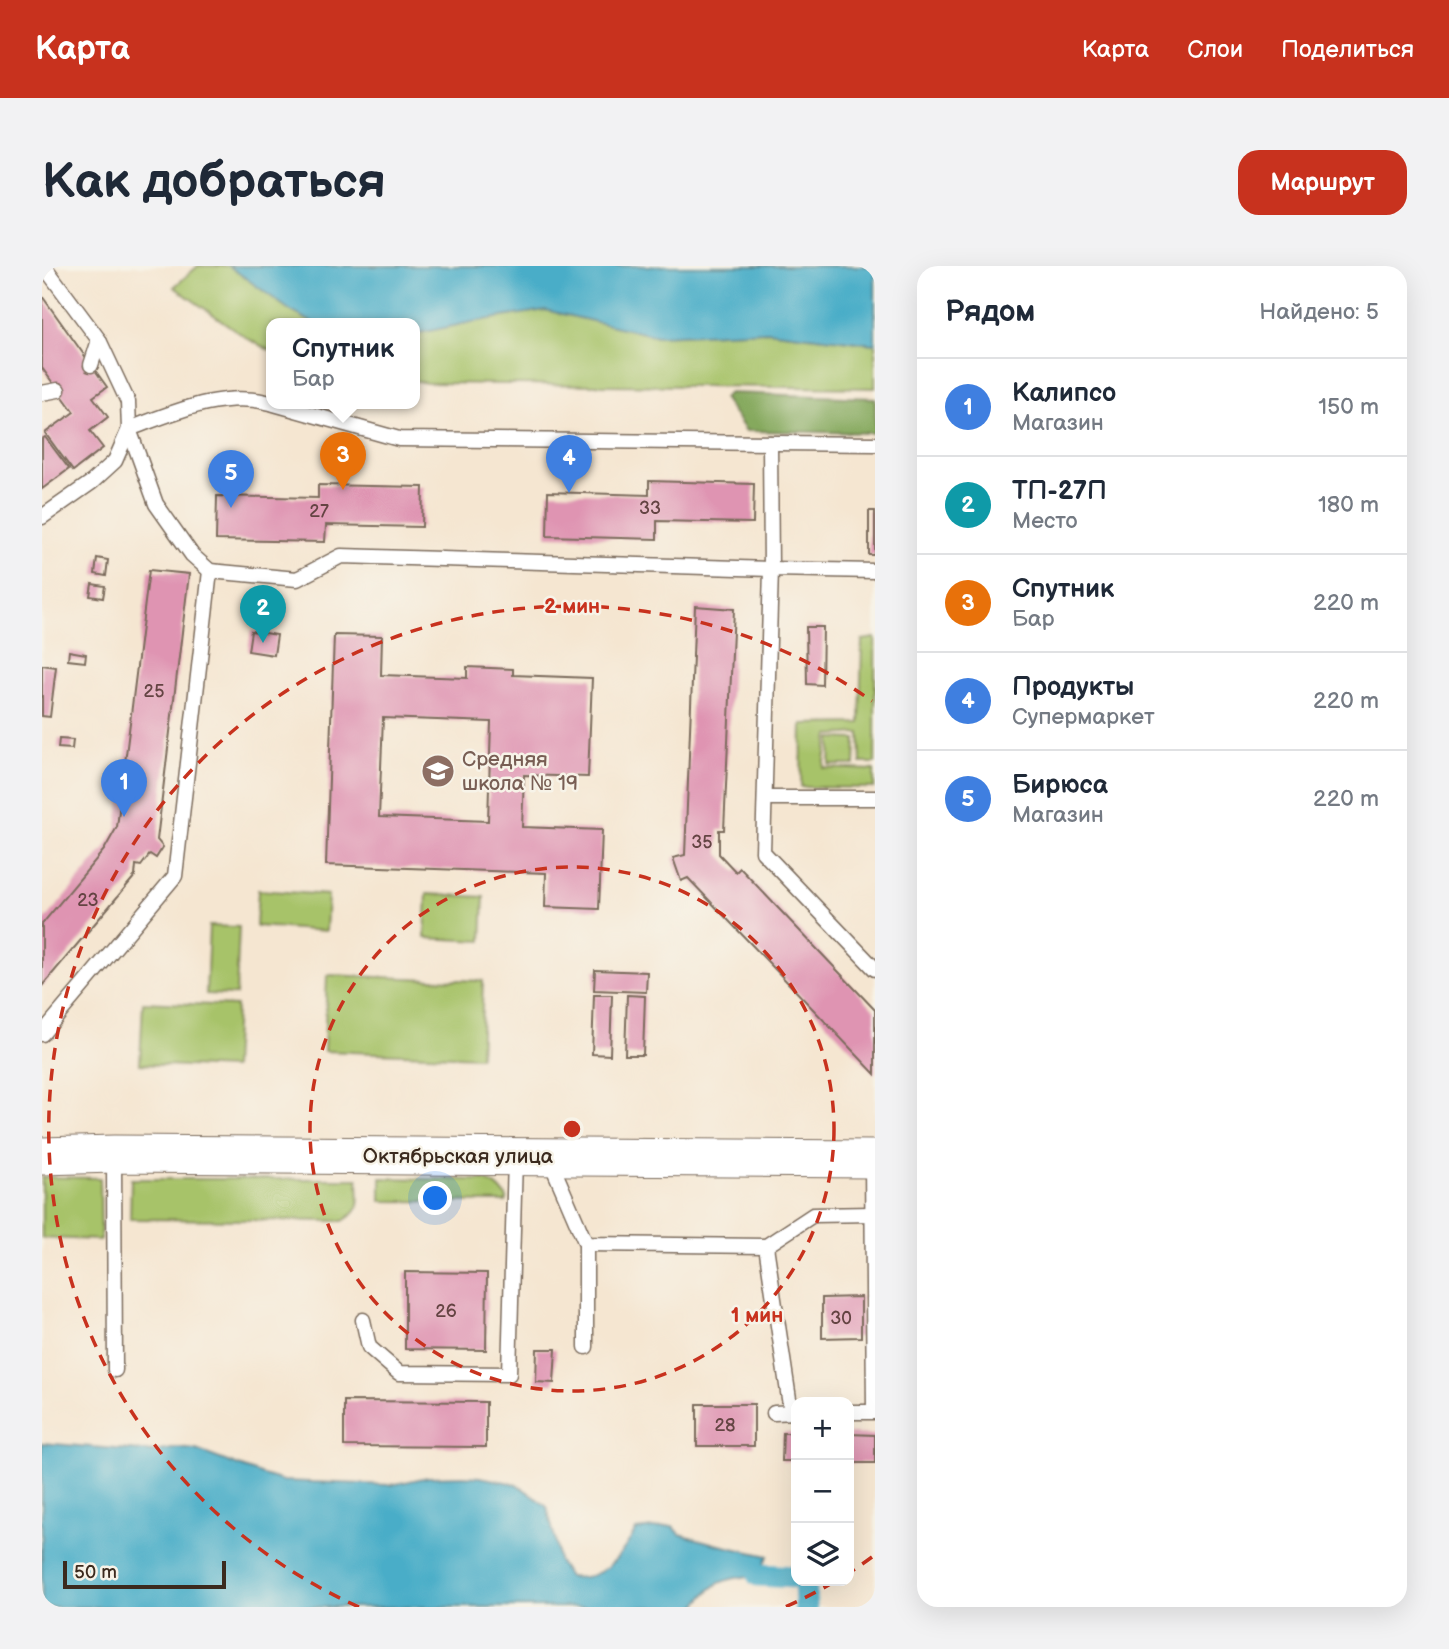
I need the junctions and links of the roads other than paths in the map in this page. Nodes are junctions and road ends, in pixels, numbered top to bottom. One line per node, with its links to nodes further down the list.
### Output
1 (44, 266): 2 (lane)
2 (99, 340): 3 (lane); 8 (lane)
3 (91, 365)
4 (58, 390): 5 (lane)
5 (42, 393)
6 (266, 402): 8 (lane)
7 (291, 409): 9 (lane)
8 (129, 429): 11 (lane); 14 (lane)
9 (770, 443): 10 (lane); 12 (lane)
10 (875, 444)
11 (42, 517)
12 (771, 569): 13 (lane); 14 (lane); 15 (lane)
13 (875, 570)
14 (210, 571): 18 (lane)
15 (765, 798): 16 (lane); 17 (lane)
16 (875, 798)
17 (875, 969)
18 (42, 1034)
19 (114, 1154): 20 (main road, Октябрьская улица); 21 (main road, Октябрьская улица); 29 (lane)
20 (42, 1156)
21 (532, 1157): 22 (main road, Октябрьская улица); 24 (lane); 26 (lane)
22 (874, 1159): 23 (lane)
23 (873, 1214): 25 (lane); 28 (lane)
24 (586, 1244): 25 (lane); 27 (lane)
25 (766, 1246): 30 (lane)
26 (363, 1320)
27 (586, 1347)
28 (874, 1353): 32 (lane)
29 (115, 1370)
30 (791, 1400)
31 (791, 1412): 33 (lane)
32 (854, 1412)
33 (775, 1413)

